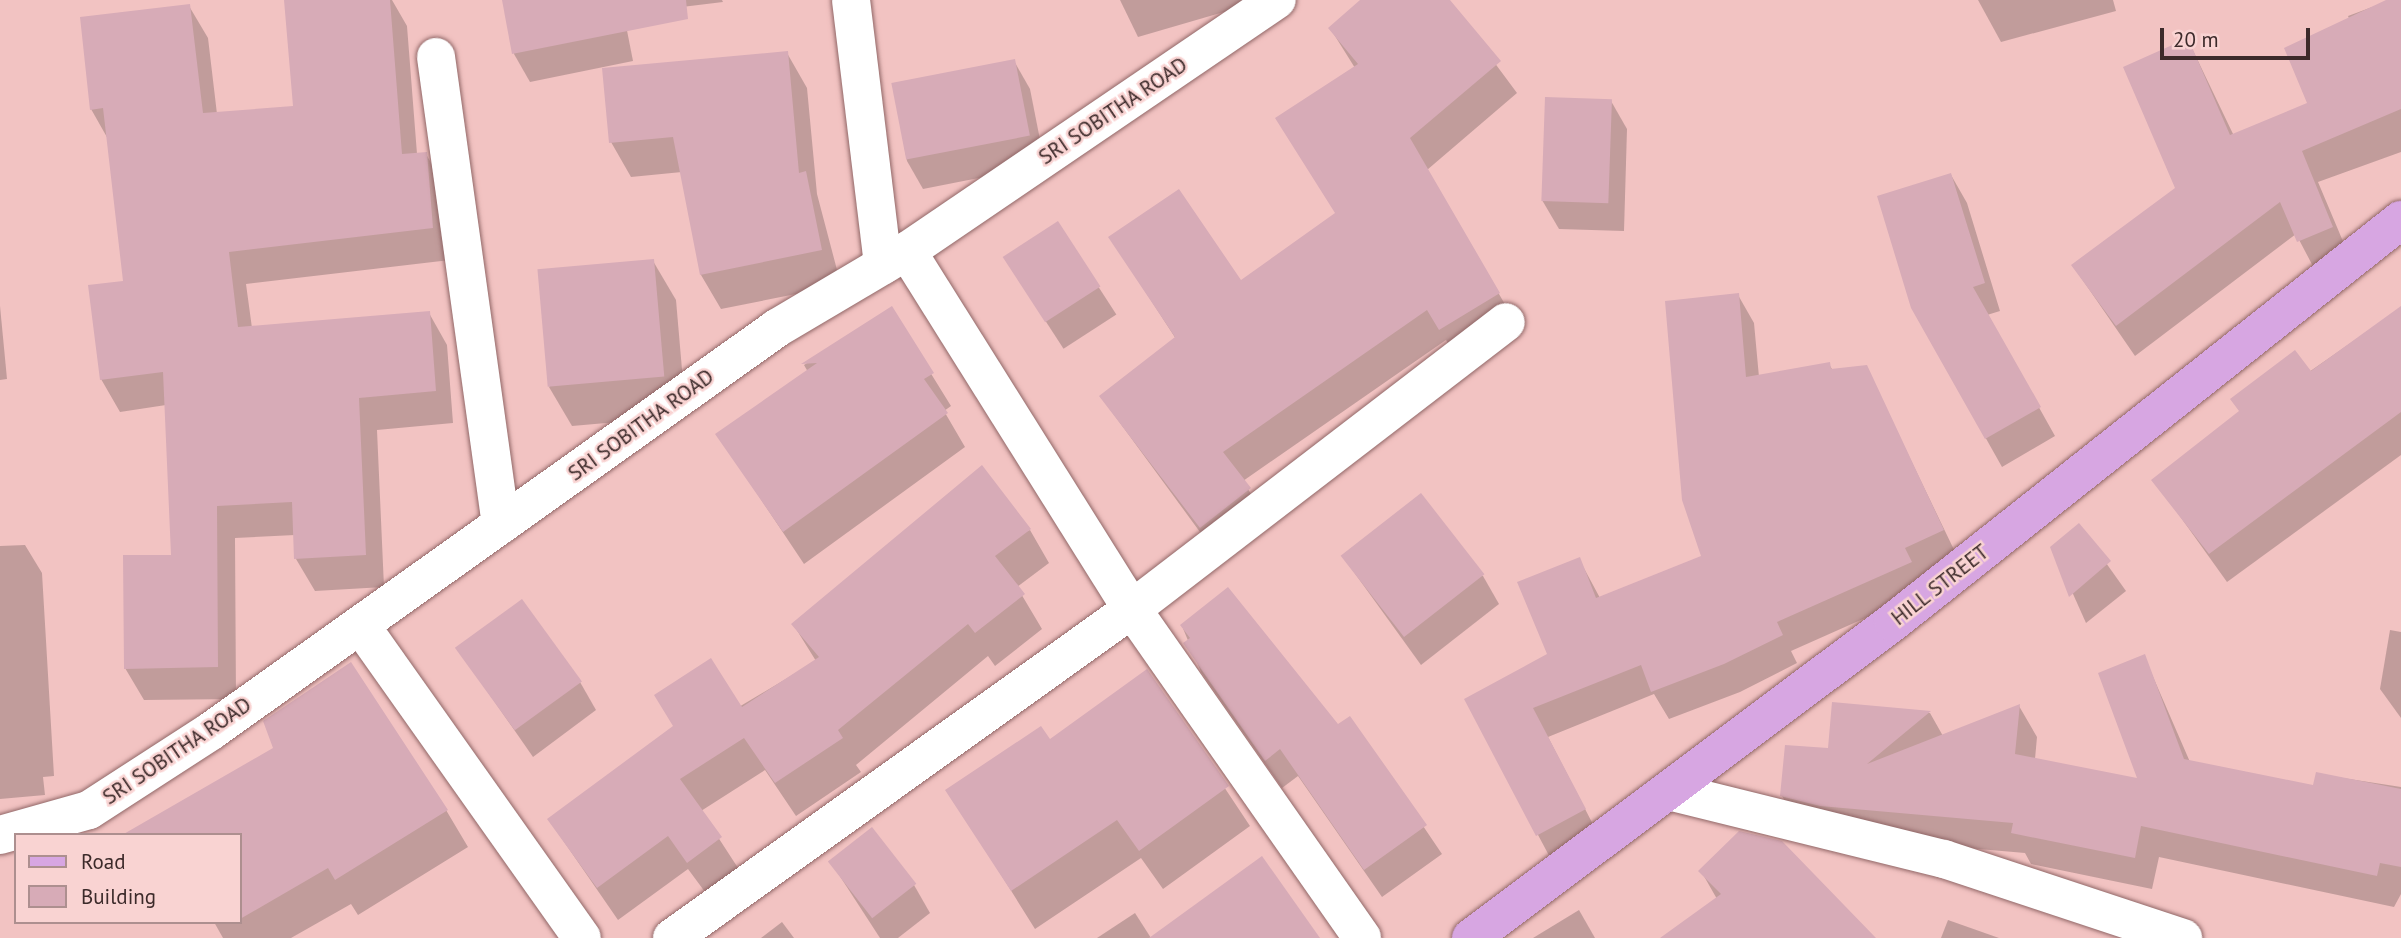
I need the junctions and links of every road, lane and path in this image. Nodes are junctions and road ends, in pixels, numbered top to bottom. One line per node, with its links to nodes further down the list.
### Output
1 (851, 0): 5 (street)
2 (1277, 0): 5 (street, SRI SOBITHA ROAD)
3 (436, 57): 7 (street)
4 (2401, 220): 10 (main road, HILL STREET)
5 (895, 258): 7 (street, SRI SOBITHA ROAD); 8 (street)
6 (1506, 323): 8 (street)
7 (501, 525): 9 (street, SRI SOBITHA ROAD)
8 (1132, 609): 13 (street); 14 (street)
9 (361, 625): 11 (street, SRI SOBITHA ROAD); 12 (street)
10 (1673, 792): 15 (main road, HILL STREET); 16 (street)
11 (0, 835)
12 (582, 938)
13 (672, 938)
14 (1362, 938)
15 (1471, 938)
16 (2183, 938)

